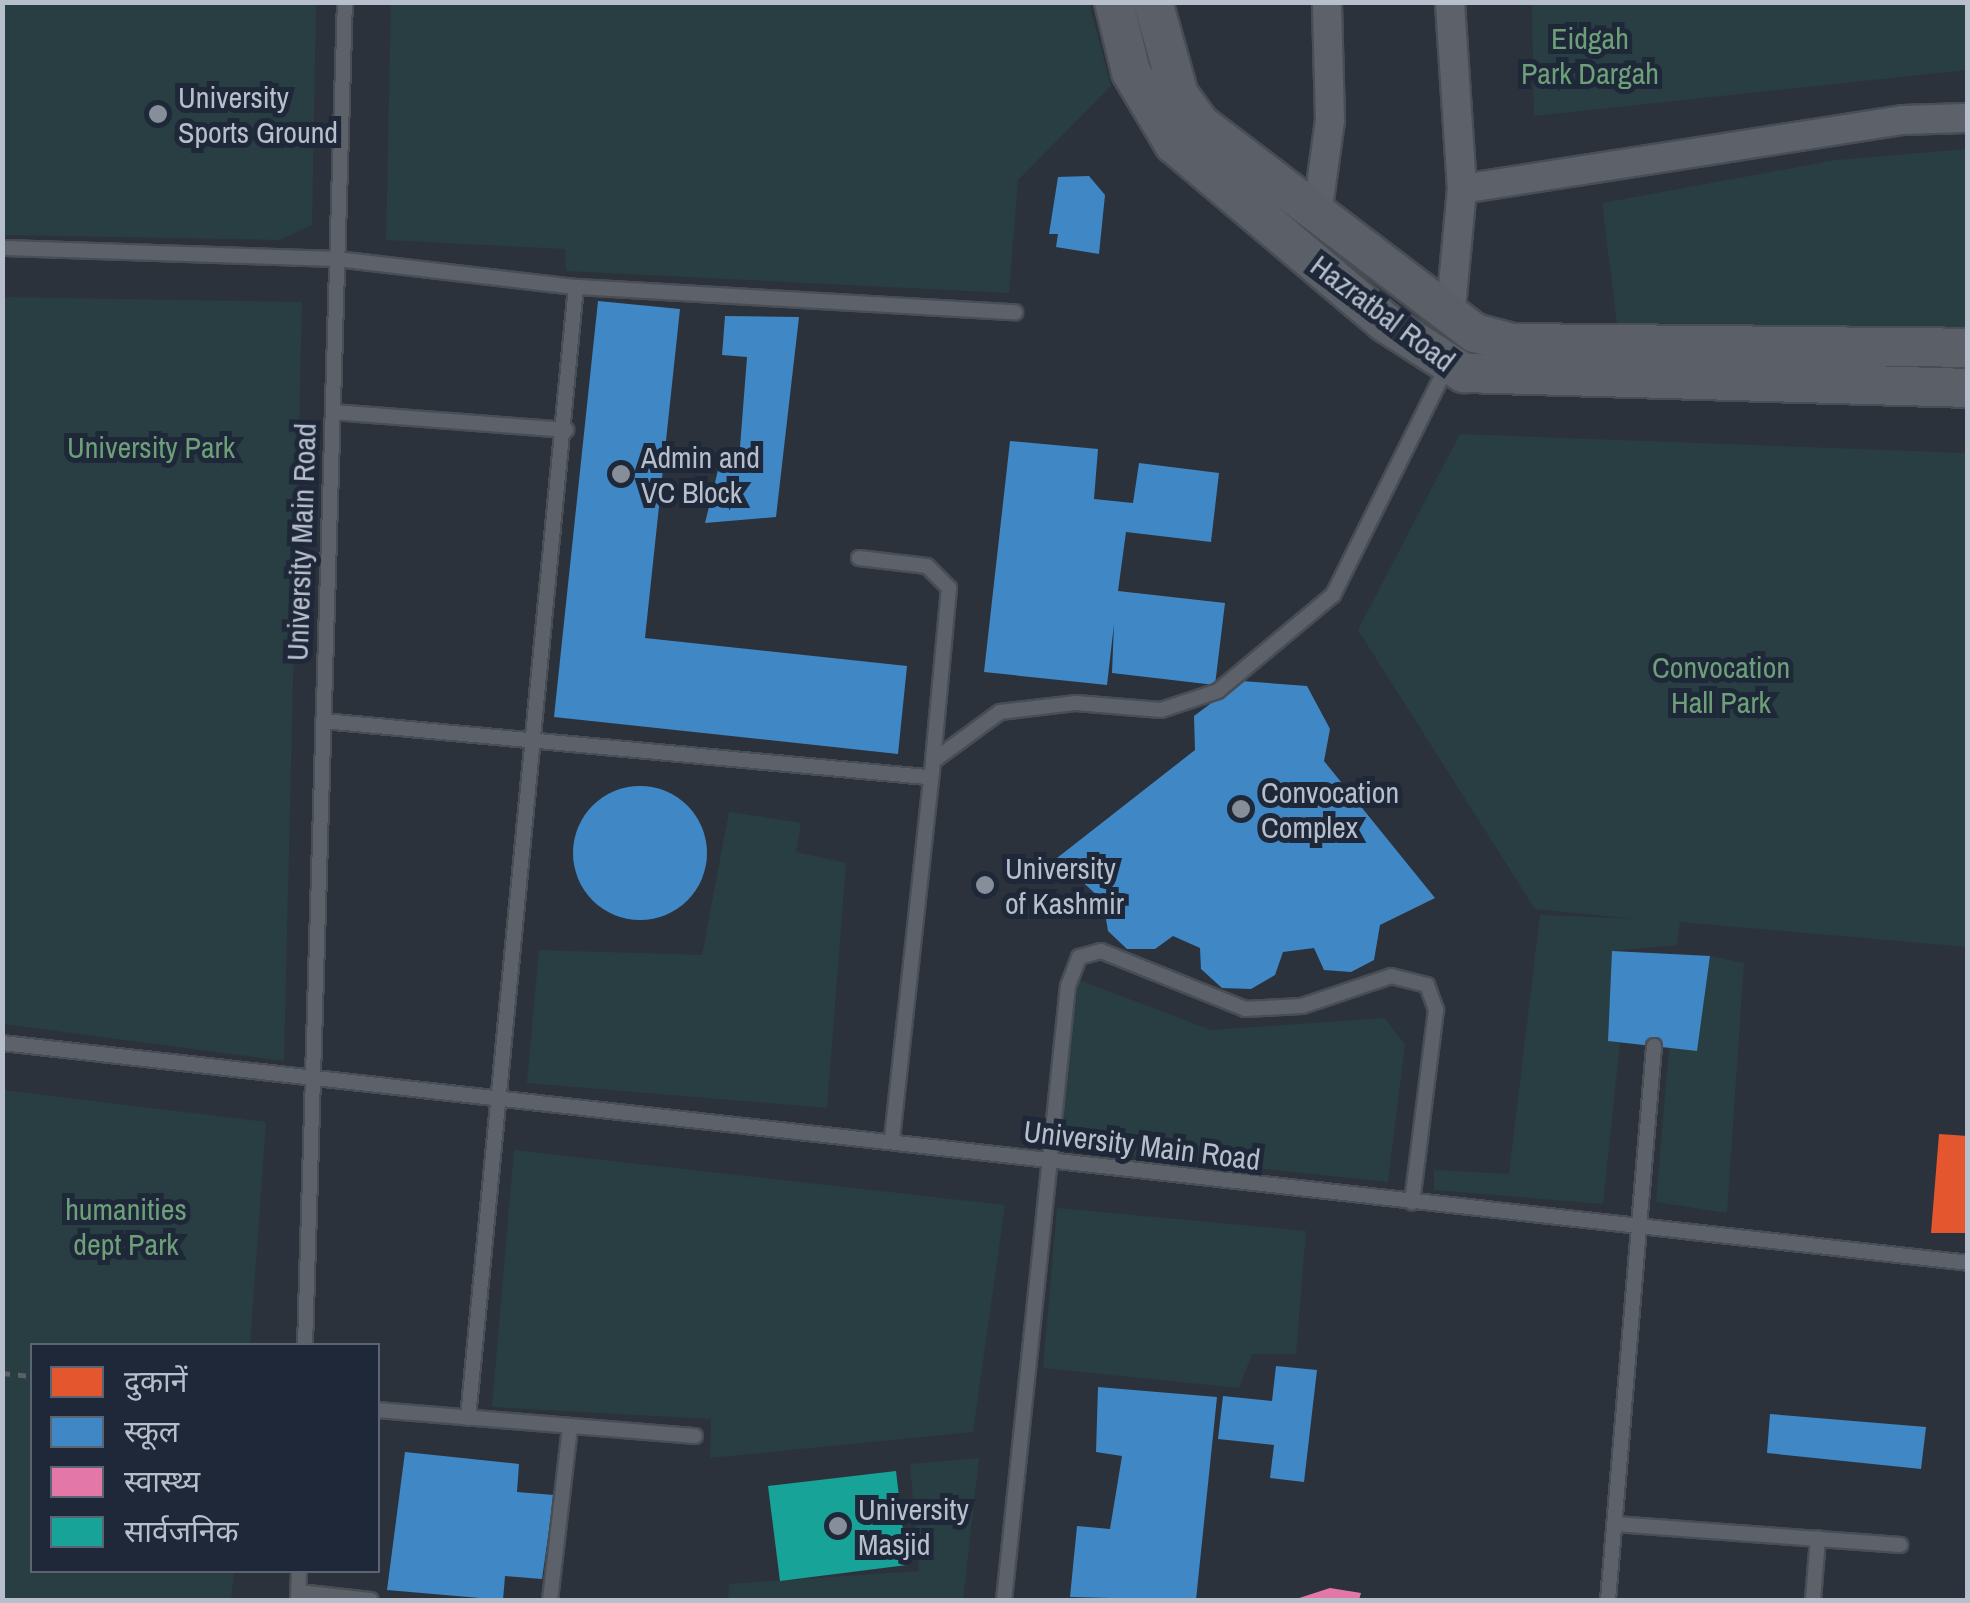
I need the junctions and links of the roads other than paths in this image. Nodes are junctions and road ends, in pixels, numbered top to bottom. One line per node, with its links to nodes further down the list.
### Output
1 (345, 2): 10 (lane, University Main Road)
2 (1114, 2): 15 (main road, Hazratbal Road)
3 (1153, 2): 8 (main road, Hazratbal Road)
4 (1327, 2): 8 (street)
5 (1450, 2): 7 (street)
6 (1968, 118): 7 (street)
7 (1462, 189): 13 (street)
8 (1316, 215): 13 (main road, Hazratbal Road)
9 (2, 248): 10 (lane)
10 (337, 259): 11 (lane); 17 (lane, University Main Road)
11 (576, 288): 12 (lane); 18 (lane)
12 (1016, 312)
13 (1450, 318): 14 (main road, Hazratbal Road); 15 (main road)
14 (1968, 348)
15 (1441, 361): 16 (main road, Hazratbal Road); 22 (lane)
16 (1968, 388)
17 (333, 412): 18 (lane); 20 (lane, University Main Road)
18 (566, 430): 21 (lane)
19 (859, 558): 22 (lane)
20 (323, 721): 21 (lane); 26 (lane, University Main Road)
21 (537, 737): 23 (lane); 27 (lane)
22 (933, 760): 23 (lane)
23 (927, 777): 28 (lane)
24 (2, 1042): 26 (lane, University Main Road)
25 (1654, 1046): 31 (lane)
26 (310, 1083): 27 (lane, University Main Road); 33 (lane, University Main Road)
27 (500, 1098): 28 (lane, University Main Road); 35 (lane)
28 (892, 1139): 29 (lane, University Main Road)
29 (1048, 1164): 30 (lane, University Main Road); 30 (lane); 44 (lane)
30 (1412, 1203): 31 (lane, University Main Road)
31 (1640, 1230): 32 (lane, University Main Road); 38 (lane)
32 (1968, 1263)
33 (305, 1343)
34 (380, 1410): 35 (lane)
35 (468, 1418): 36 (lane)
36 (570, 1428): 37 (lane); 43 (lane)
37 (695, 1436)
38 (1615, 1524): 39 (lane); 45 (lane)
39 (1818, 1538): 40 (lane); 46 (lane)
40 (1900, 1545)
41 (298, 1596): 42 (lane)
42 (371, 1600)
43 (550, 1600)
44 (1004, 1600)
45 (1608, 1600)
46 (1813, 1600)

